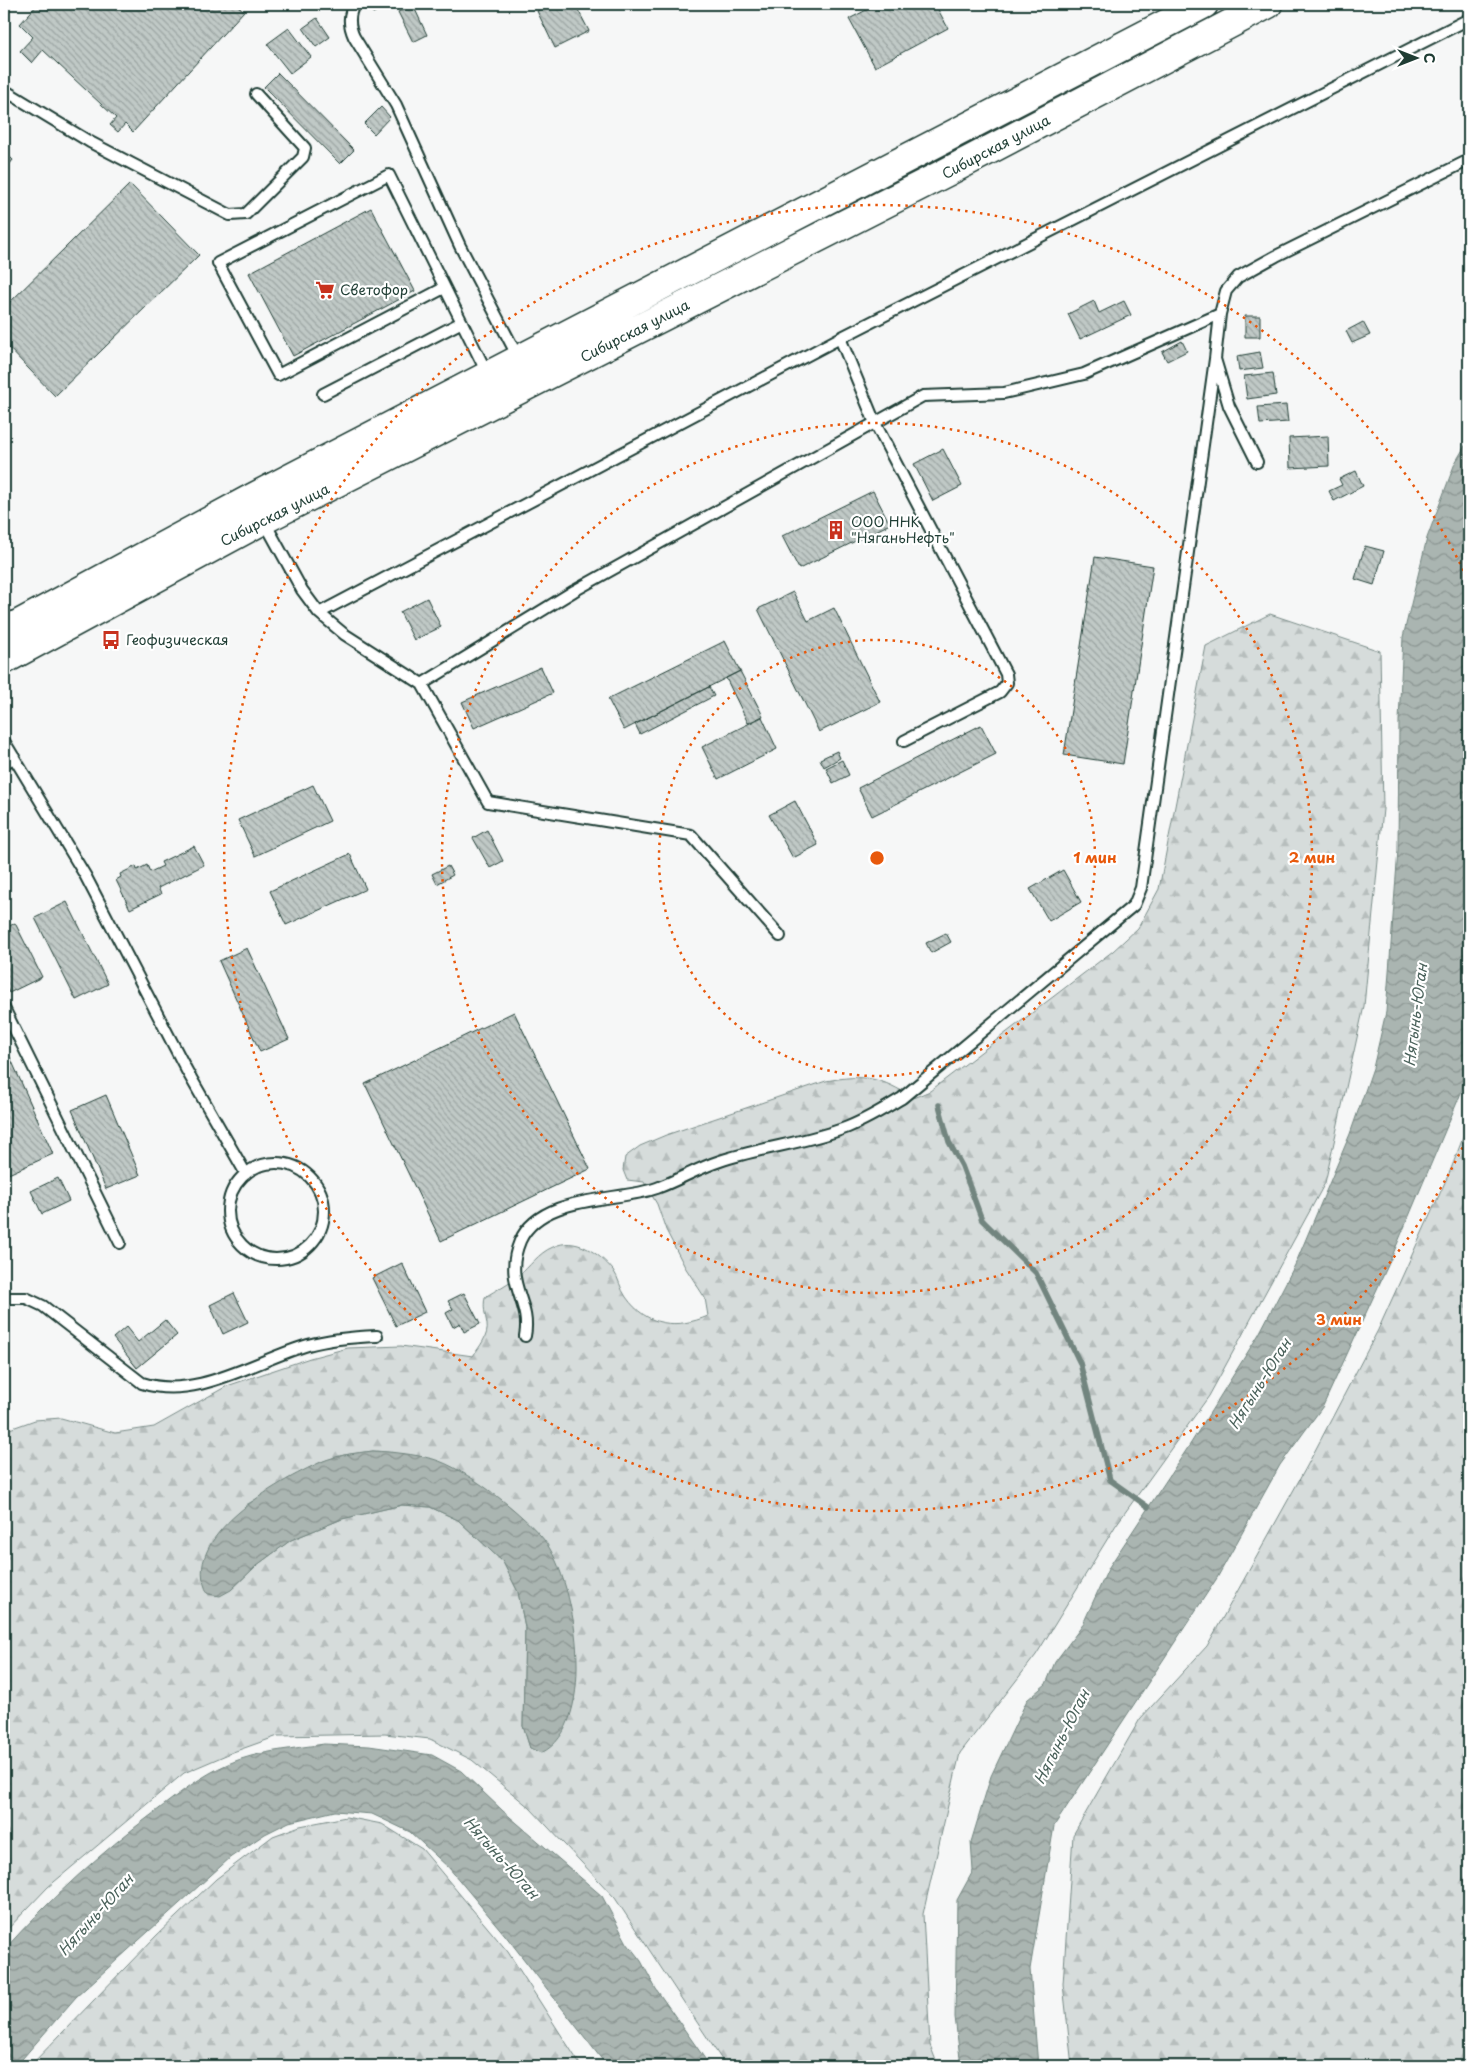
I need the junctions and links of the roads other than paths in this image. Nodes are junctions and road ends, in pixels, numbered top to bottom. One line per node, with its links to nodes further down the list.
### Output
1 (355, 4): 15 (lane)
2 (1204, 4): 7 (main road, Сибирская улица)
3 (1268, 4): 9 (main road, Сибирская улица)
4 (1469, 19): 13 (lane)
5 (4, 90): 6 (lane)
6 (256, 94)
7 (934, 143): 9 (main road); 15 (main road, Сибирская улица)
8 (1469, 160): 11 (lane)
9 (947, 172): 20 (main road, Сибирская улица)
10 (444, 288): 10 (lane); 12 (lane)
11 (1220, 314): 14 (lane); 18 (lane)
12 (462, 322): 16 (lane); 17 (lane)
13 (840, 338): 18 (lane); 21 (lane)
14 (1215, 359): 19 (lane); 35 (lane)
15 (519, 360): 16 (main road, Сибирская улица)
16 (489, 376): 22 (main road, Сибирская улица)
17 (324, 394)
18 (875, 422): 24 (lane); 26 (lane)
19 (1257, 462)
20 (264, 520): 21 (lane); 23 (main road, Сибирская улица)
21 (319, 613): 24 (lane)
22 (4, 632)
23 (4, 660)
24 (422, 684): 29 (lane)
25 (4, 740): 27 (lane)
26 (904, 741)
27 (14, 757): 28 (lane); 31 (lane)
28 (4, 764)
29 (780, 936)
30 (4, 1008): 32 (lane)
31 (246, 1174): 31 (lane)
32 (120, 1242)
33 (4, 1298): 34 (lane)
34 (376, 1336)
35 (525, 1336)

